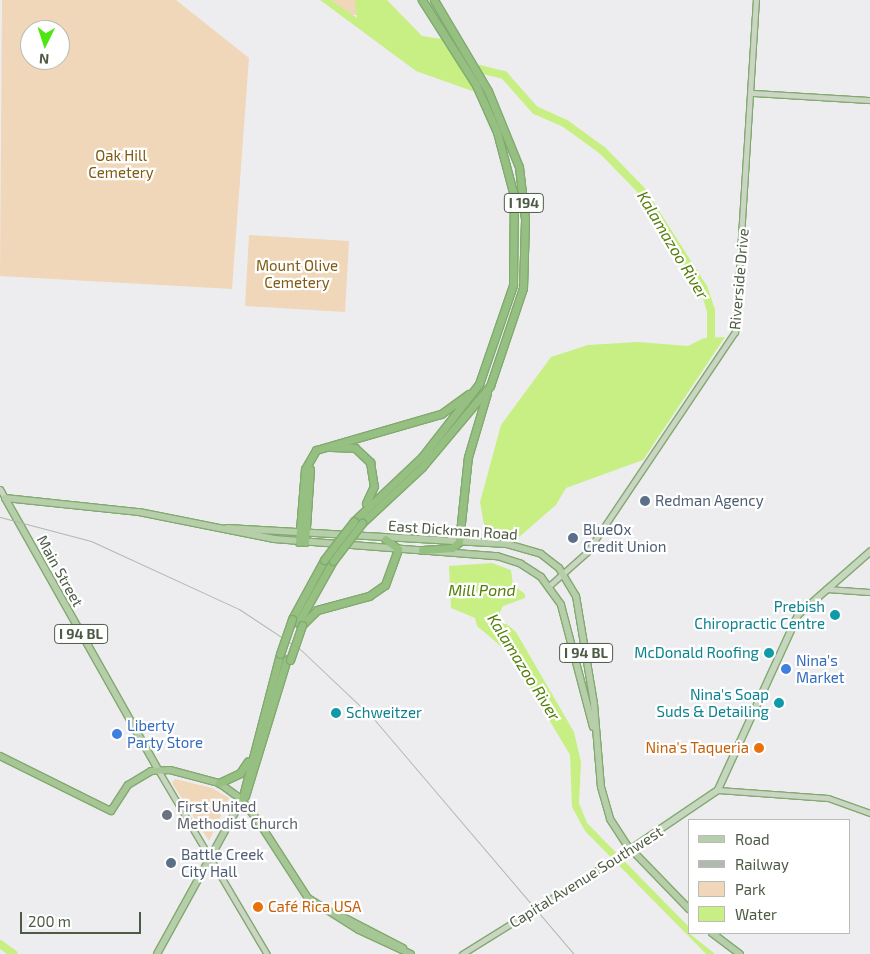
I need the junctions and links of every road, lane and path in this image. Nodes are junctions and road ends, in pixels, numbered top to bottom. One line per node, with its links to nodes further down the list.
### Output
1 (422, 0): 6 (highway, I 194)
2 (436, 0): 7 (highway, I 194)
3 (756, 0): 4 (street, Riverside Drive)
4 (752, 93): 5 (street); 20 (street, Riverside Drive)
5 (870, 100)
6 (478, 385): 10 (highway, I 194); 13 (highway)
7 (490, 386): 11 (highway, I 194); 16 (highway)
8 (0, 489): 9 (street, Main Street)
9 (5, 498): 12 (main road, East Dickman Road / I 94 BL); 30 (main road, Main Street / I 94 BL)
10 (362, 510): 11 (highway, I 194); 13 (highway)
11 (358, 522): 24 (highway, I 194, bridge); 24 (highway, I 194, bridge)
12 (227, 528): 13 (main road, East Dickman Road / I 94 BL); 15 (main road, East Dickman Road / I 94 BL)
13 (303, 534): 14 (main road, East Dickman Road / I 94 BL); 15 (highway)
14 (384, 539): 16 (main road, East Dickman Road / I 94 BL); 17 (highway)
15 (302, 542): 17 (main road, East Dickman Road / I 94 BL)
16 (459, 542): 18 (highway); 20 (main road, East Dickman Road / I 94 BL)
17 (398, 549): 18 (main road, East Dickman Road / I 94 BL); 24 (highway)
18 (422, 550): 21 (main road, East Dickman Road / I 94 BL)
19 (870, 552): 22 (main road)
20 (565, 574): 21 (street, Riverside Drive); 27 (main road, East Dickman Road / I 94 BL)
21 (549, 586): 27 (main road, East Dickman Road / I 94 BL)
22 (826, 589): 23 (street); 32 (main road)
23 (870, 592)
24 (298, 622): 25 (highway, I 194, bridge); 25 (highway, I 194, bridge)
25 (273, 698): 26 (highway, I 194)
26 (266, 722): 28 (highway, I 194); 33 (highway, I 194)
27 (595, 735): 35 (main road, East Dickman Road / I 94 BL)
28 (252, 754): 31 (highway); 33 (highway, I 194)
29 (0, 756): 30 (highway)
30 (158, 770): 31 (highway); 36 (street)
31 (219, 782): 33 (highway)
32 (718, 790): 34 (street); 35 (main road, Capital Avenue Southwest)
33 (242, 800): 36 (main road); 39 (highway)
34 (870, 813)
35 (631, 849): 37 (main road, I 94 BL); 42 (street, Capital Avenue Southwest)
36 (208, 857): 40 (main road); 41 (street)
37 (688, 908)
38 (713, 934): 43 (main road)
39 (410, 953)
40 (158, 954)
41 (267, 954)
42 (462, 954)
43 (740, 954)

